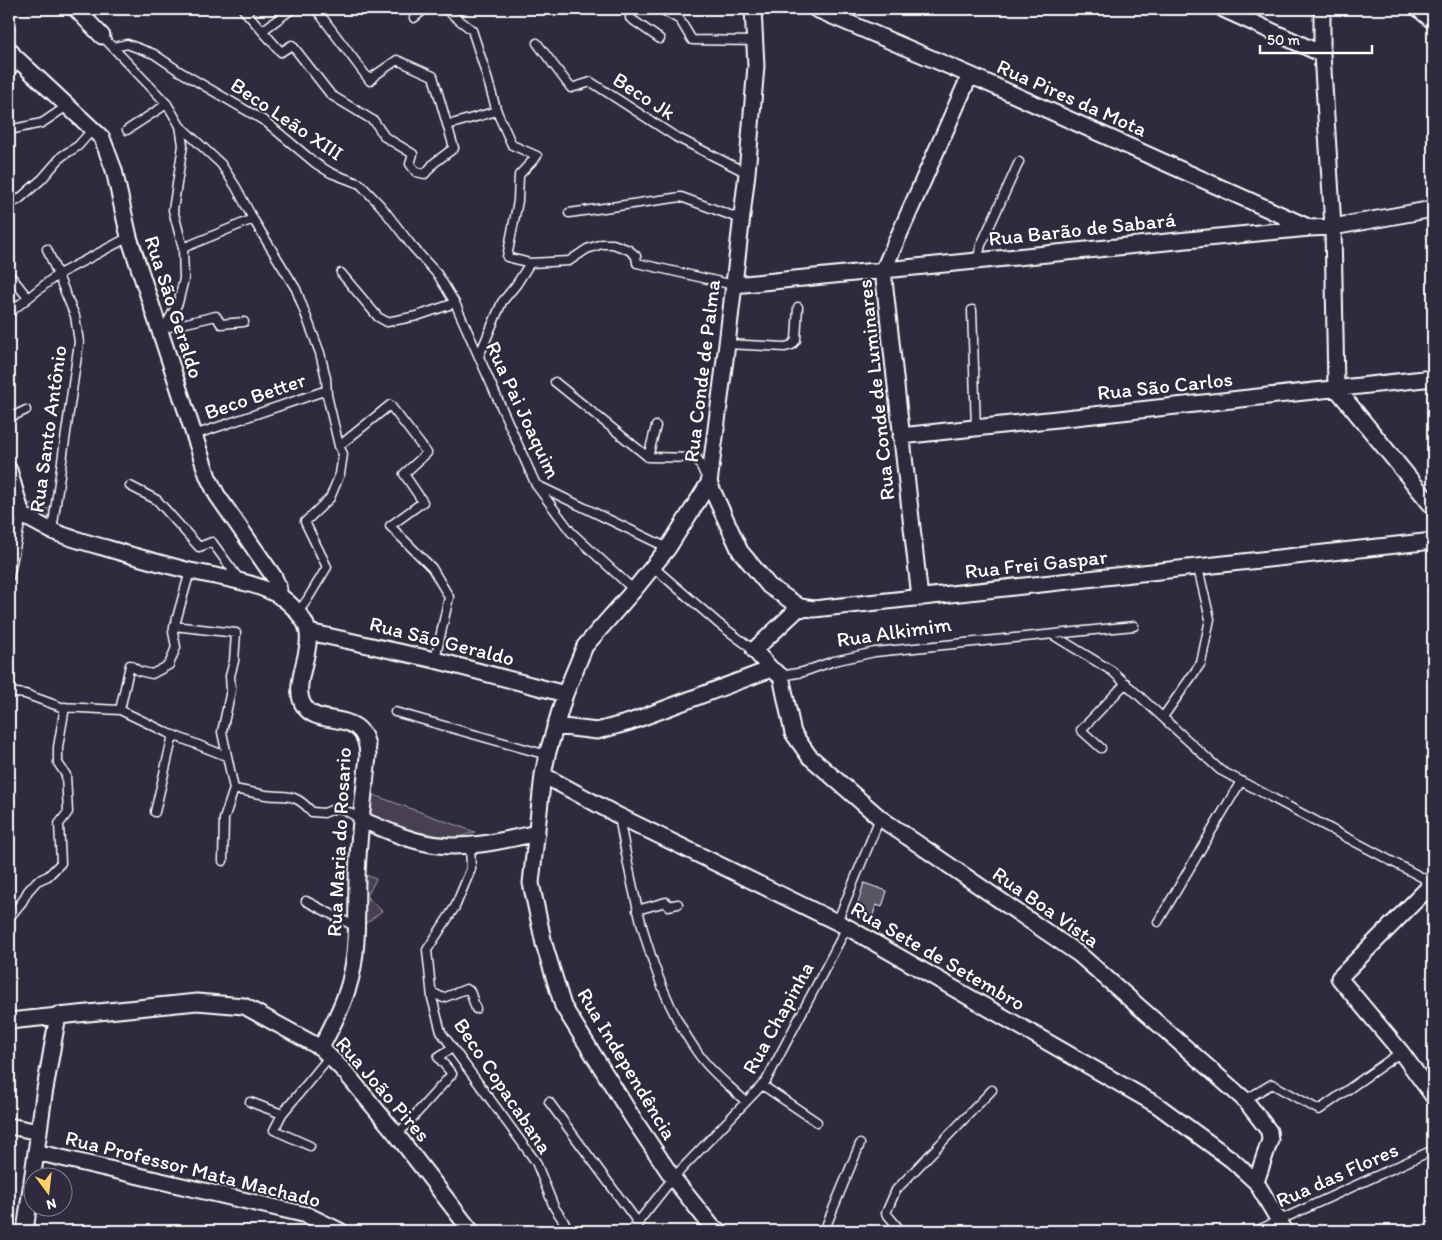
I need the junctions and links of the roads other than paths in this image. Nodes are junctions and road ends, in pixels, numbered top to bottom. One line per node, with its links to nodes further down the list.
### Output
1 (76, 9): 17 (street)
2 (243, 9): 16 (lane)
3 (292, 9): 16 (lane)
4 (316, 9): 30 (lane)
5 (425, 9): 14 (lane)
6 (446, 9): 29 (lane)
7 (631, 9): 18 (lane)
8 (661, 9): 19 (lane)
9 (753, 9): 19 (street, Rua Conde de Palma)
10 (816, 9): 26 (street, Rua Pires da Mota)
11 (1223, 9): 23 (street)
12 (1322, 9): 23 (street)
13 (1419, 9): 15 (street)
14 (414, 18)
15 (1433, 21)
16 (262, 30): 30 (lane)
17 (102, 36): 21 (lane)
18 (660, 39)
19 (754, 41): 36 (street, Rua Conde de Palma)
20 (537, 42): 36 (lane, Beco Jk)
21 (114, 47): 27 (lane); 53 (lane, Beco Leão XIII)
22 (9, 49): 24 (street, Rua São Geraldo)
23 (1322, 54): 42 (street)
24 (19, 61): 25 (lane); 28 (street, Rua São Geraldo)
25 (9, 74)
26 (970, 75): 43 (street, Rua Pires da Mota); 49 (street, Rua Conde de Luminares)
27 (167, 104): 31 (lane); 34 (lane)
28 (67, 106): 32 (lane); 33 (street, Rua São Geraldo)
29 (497, 111): 30 (lane); 48 (lane)
30 (448, 125)
31 (180, 126): 41 (lane); 46 (lane)
32 (9, 130)
33 (92, 130): 37 (lane); 44 (street, Rua São Geraldo)
34 (127, 130)
35 (1019, 162): 47 (lane)
36 (747, 173): 40 (street, Rua Conde de Palma)
37 (9, 204)
38 (1433, 209): 42 (street, Rua Barão de Sabará)
39 (569, 213): 40 (lane)
40 (741, 218): 54 (street, Rua Conde de Palma)
41 (253, 220): 46 (lane); 67 (lane)
42 (1333, 227): 43 (street, Rua Barão de Sabará); 66 (street)
43 (1309, 228): 47 (street, Rua Barão de Sabará)
44 (129, 237): 52 (lane); 61 (street, Rua São Geraldo)
45 (47, 248): 52 (lane, Rua Santo Antônio)
46 (183, 248): 61 (lane)
47 (977, 261): 49 (street, Rua Barão de Sabará)
48 (530, 263): 54 (lane); 63 (lane)
49 (883, 271): 54 (street, Rua Barão de Sabará); 73 (street, Rua Conde de Luminares)
50 (341, 273): 56 (lane)
51 (9, 274): 55 (lane)
52 (57, 275): 55 (lane); 82 (lane, Rua Santo Antônio)
53 (438, 275): 56 (lane, Rua Pai Joaquim)
54 (734, 285): 62 (street, Rua Conde de Palma)
55 (28, 298): 59 (lane)
56 (456, 303): 63 (lane, Rua Pai Joaquim)
57 (798, 307): 62 (lane)
58 (972, 310): 71 (lane)
59 (9, 313)
60 (244, 322): 61 (lane)
61 (163, 331): 72 (street, Rua São Geraldo)
62 (728, 344): 77 (street, Rua Conde de Palma)
63 (479, 356): 78 (lane, Rua Pai Joaquim)
64 (1433, 378): 66 (street, Rua São Carlos)
65 (555, 382): 75 (lane)
66 (1336, 388): 71 (street, Rua São Carlos); 80 (street)
67 (327, 390): 72 (lane, Beco Better); 74 (lane)
68 (26, 410): 69 (lane)
69 (9, 418)
70 (656, 426): 75 (lane)
71 (976, 428): 73 (street, Rua São Carlos)
72 (194, 435): 91 (street, Rua São Geraldo)
73 (901, 436): 92 (street, Rua Conde de Luminares)
74 (339, 446): 94 (lane); 100 (lane)
75 (648, 456): 77 (lane)
76 (9, 470): 81 (street)
77 (709, 483): 84 (street, Rua Conde de Palma); 93 (street)
78 (536, 485): 84 (lane); 90 (lane, Rua Pai Joaquim)
79 (130, 486): 89 (lane)
80 (1433, 507)
81 (22, 515): 82 (street); 88 (lane)
82 (52, 531): 87 (street)
83 (1433, 541): 86 (street, Rua Frei Gaspar)
84 (668, 548): 85 (street, Rua Conde de Palma)
85 (652, 566): 90 (street, Rua Conde de Palma); 99 (lane)
86 (1198, 568): 92 (street, Rua Frei Gaspar); 108 (lane)
87 (190, 571): 89 (street); 95 (lane)
88 (9, 577)
89 (242, 582): 91 (street)
90 (634, 590): 104 (street, Rua Conde de Palma)
91 (280, 596): 94 (street)
92 (920, 598): 93 (street, Rua Frei Gaspar)
93 (800, 607): 99 (street)
94 (298, 612): 97 (street)
95 (174, 626): 106 (lane); 112 (lane)
96 (1134, 626): 98 (lane, Rua Alkimim)
97 (308, 632): 100 (street, Rua São Geraldo); 120 (street, Rua Maria do Rosario)
98 (1053, 635): 101 (lane, Rua Alkimim); 102 (lane)
99 (754, 650): 101 (street)
100 (435, 660): 104 (street, Rua São Geraldo)
101 (776, 672): 109 (street, Rua Alkimim); 119 (street, Rua Boa Vista)
102 (1126, 683): 108 (lane); 111 (lane)
103 (9, 692): 105 (lane)
104 (565, 694): 109 (street, Rua Independência)
105 (65, 707): 106 (lane); 128 (lane)
106 (120, 710): 110 (lane)
107 (395, 712): 113 (lane)
108 (1163, 717): 115 (lane)
109 (554, 726): 113 (street, Rua Independência)
110 (173, 735): 112 (lane); 117 (lane)
111 (1101, 748)
112 (226, 756): 116 (lane)
113 (547, 756): 114 (street, Rua Independência)
114 (543, 775): 118 (street, Rua Sete de Setembro); 121 (street, Rua Independência)
115 (1241, 781): 124 (lane); 129 (lane)
116 (234, 789): 120 (lane); 123 (lane)
117 (156, 812)
118 (619, 816): 127 (lane); 130 (street, Rua Sete de Setembro)
119 (880, 818): 130 (lane, Rua Chapinha); 142 (street, Rua Boa Vista)
120 (362, 820): 122 (street); 131 (street, Rua Maria do Rosario)
121 (536, 833): 122 (street); 155 (street, Rua Independência)
122 (470, 845): 132 (lane, Beco Copacabana)
123 (223, 861)
124 (1433, 886): 138 (street)
125 (306, 901): 131 (lane)
126 (678, 904): 127 (lane)
127 (637, 910): 145 (lane)
128 (9, 918)
129 (1158, 922)
130 (842, 925): 139 (lane, Rua Chapinha); 156 (street, Rua Sete de Setembro)
131 (358, 928): 137 (street, Rua Maria do Rosario)
132 (432, 992): 133 (lane); 136 (lane, Beco Copacabana)
133 (476, 1009)
134 (58, 1015): 135 (street, Rua João Pires); 137 (street, Rua João Pires); 149 (street)
135 (9, 1021)
136 (452, 1048): 150 (lane); 162 (lane, Beco Copacabana)
137 (326, 1052): 146 (lane); 150 (street, Rua João Pires)
138 (1401, 1052): 141 (street); 142 (lane)
139 (762, 1085): 145 (lane, Rua Chapinha); 147 (lane)
140 (992, 1090): 166 (lane)
141 (1433, 1096)
142 (1245, 1100): 156 (street, Rua Boa Vista)
143 (250, 1102): 146 (lane)
144 (549, 1102): 157 (lane)
145 (746, 1102): 155 (lane, Rua Chapinha)
146 (282, 1114): 152 (lane)
147 (817, 1122)
148 (9, 1126): 149 (street)
149 (39, 1132): 154 (street)
150 (397, 1135): 161 (street, Rua João Pires)
151 (860, 1144): 165 (lane)
152 (310, 1146)
153 (1433, 1150): 158 (lane, Rua das Flores)
154 (36, 1152): 159 (street); 160 (street, Rua Professor Mata Machado)
155 (674, 1178): 157 (lane, Rua Chapinha); 164 (street, Rua Independência)
156 (1256, 1182): 158 (street, Rua Sete de Setembro)
157 (639, 1224): 163 (lane, Rua Chapinha)
158 (1282, 1226): 167 (lane, Rua das Flores)
159 (25, 1231)
160 (340, 1231)
161 (471, 1231)
162 (570, 1231)
163 (631, 1231)
164 (720, 1231)
165 (827, 1231)
166 (900, 1231)
167 (1256, 1231)

